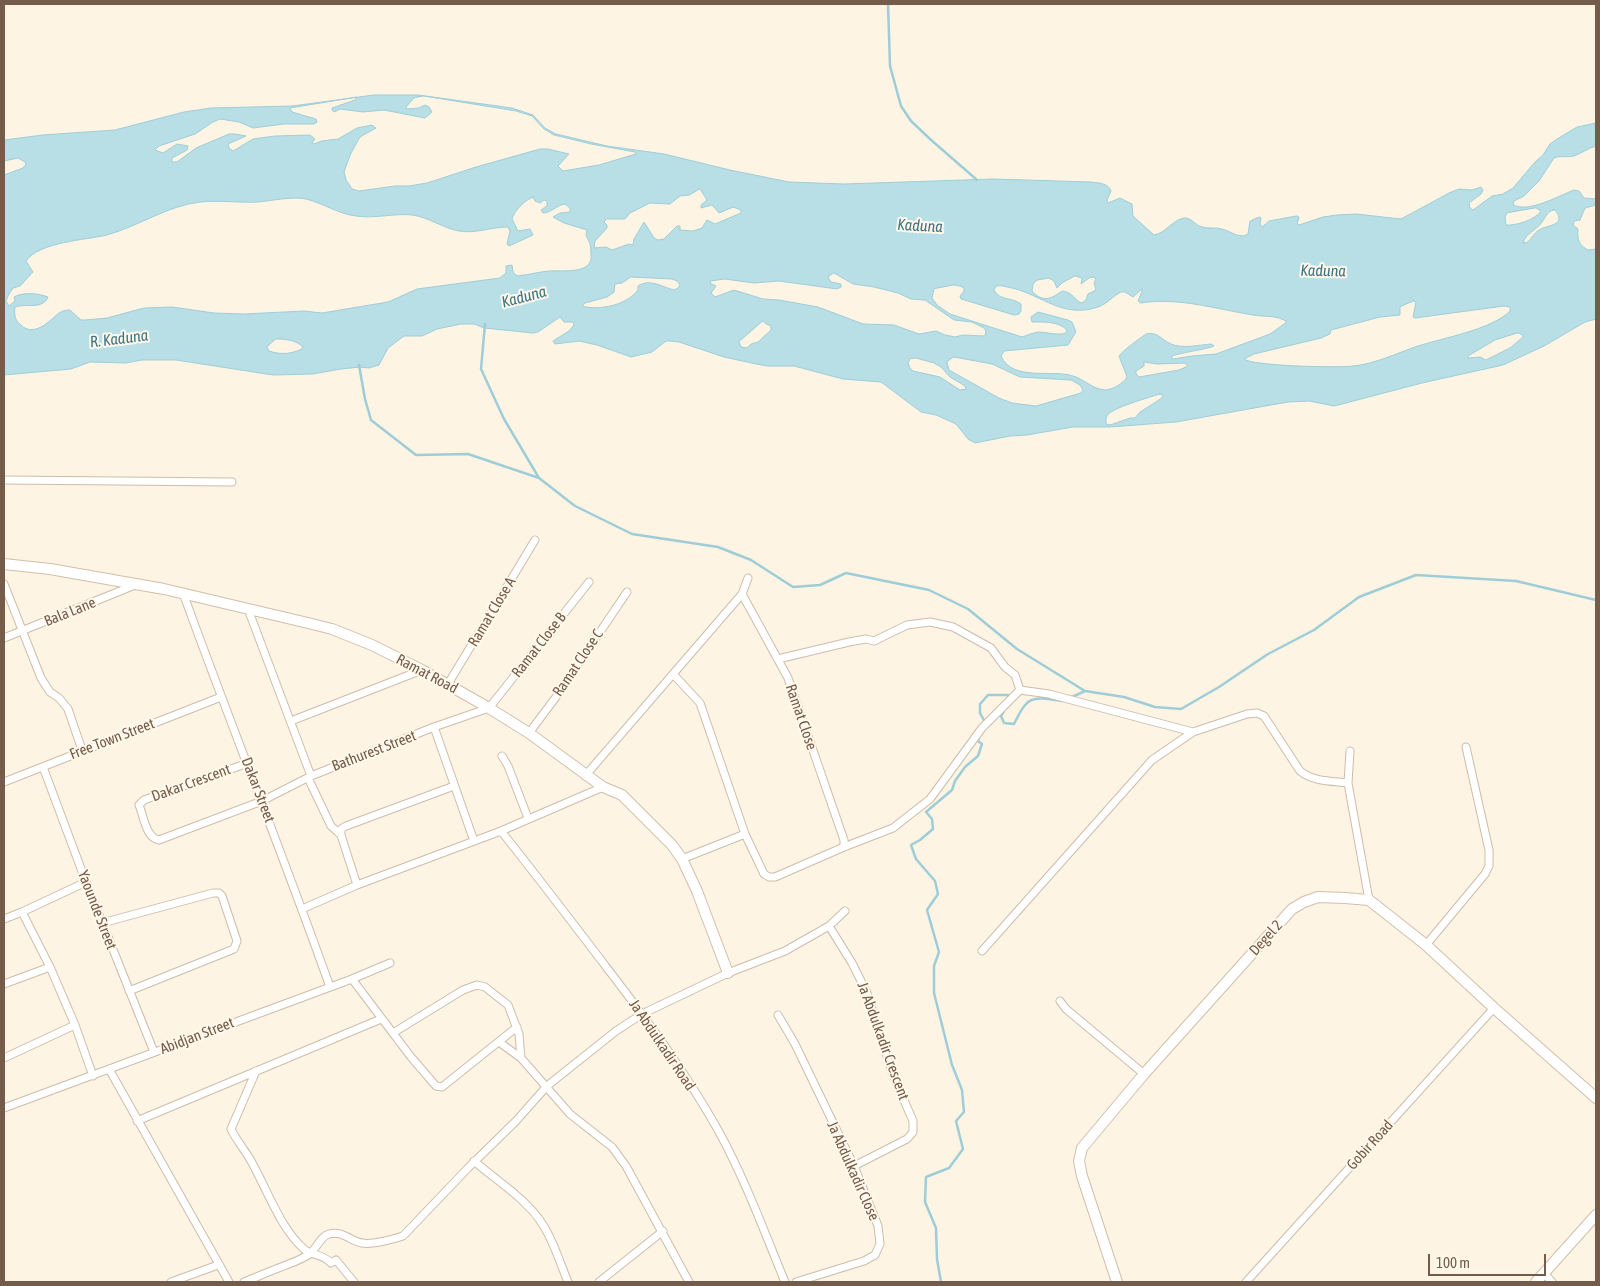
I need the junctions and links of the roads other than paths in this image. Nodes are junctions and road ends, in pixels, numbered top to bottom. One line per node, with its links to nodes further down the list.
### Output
1 (4, 480): 2 (street)
2 (232, 482)
3 (535, 540): 18 (street, Ramat Close A)
4 (4, 564): 8 (street, Ramat Road)
5 (748, 578): 11 (street)
6 (589, 582): 21 (street, Ramat Close B)
7 (4, 584): 13 (street)
8 (137, 584): 10 (street, Ramat Road); 13 (street, Bala Lane)
9 (627, 592): 25 (street, Ramat Close C)
10 (183, 593): 12 (street, Ramat Road); 20 (street, Dakar Street)
11 (742, 594): 15 (street, Ramat Close); 17 (street)
12 (248, 609): 16 (street, Ramat Road); 22 (street)
13 (24, 631): 14 (street, Bala Lane); 27 (street)
14 (4, 638)
15 (778, 659): 19 (street); 44 (street, Ramat Close)
16 (422, 670): 18 (street, Ramat Road); 22 (street)
17 (673, 674): 32 (street); 41 (street)
18 (448, 684): 21 (street, Ramat Road)
19 (1020, 690): 24 (street); 44 (street)
20 (221, 697): 27 (street, Free Town Street); 30 (street, Dakar Street)
21 (489, 708): 23 (street, Bathurest Street); 25 (street, Ramat Road)
22 (292, 722): 33 (street)
23 (434, 728): 33 (street, Bathurest Street); 36 (street)
24 (1193, 732): 35 (street); 56 (street)
25 (529, 733): 32 (street, Ramat Road)
26 (1466, 747): 55 (street)
27 (82, 750): 31 (street, Free Town Street)
28 (1350, 751): 35 (street)
29 (502, 756): 39 (street)
30 (248, 763): 38 (street, Dakar Street); 38 (street, Dakar Crescent)
31 (43, 766): 34 (street, Free Town Street); 46 (street, Yaounde Street)
32 (586, 776): 37 (street, Ramat Road)
33 (310, 777): 38 (street, Bathurest Street); 42 (street)
34 (4, 782)
35 (1348, 783): 48 (street)
36 (454, 786): 42 (street); 43 (street)
37 (603, 787): 39 (street); 45 (street, Ramat Road)
38 (262, 801): 49 (street, Dakar Street)
39 (528, 818): 40 (street)
40 (501, 831): 43 (street); 66 (street, Ja Abdulkadir Road)
41 (745, 834): 44 (street); 45 (street)
42 (341, 836): 47 (street)
43 (474, 840): 47 (street)
44 (844, 847)
45 (682, 859): 59 (street, Ramat Road)
46 (86, 882): 51 (street); 53 (street, Yaounde Street)
47 (357, 886): 49 (street)
48 (1369, 900): 55 (street); 78 (street, Degel 2)
49 (302, 909): 62 (street, Dakar Street)
50 (845, 911): 54 (street)
51 (22, 912): 52 (street); 58 (street)
52 (4, 919)
53 (102, 923): 63 (street, Yaounde Street); 63 (street)
54 (829, 926): 59 (street); 85 (street, Ja Abdulkadir Crescent)
55 (1426, 945): 65 (street)
56 (982, 950)
57 (390, 963): 60 (street, Abidjan Street)
58 (50, 967): 61 (street); 69 (street)
59 (728, 973): 66 (street)
60 (352, 979): 62 (street, Abidjan Street); 68 (street)
61 (4, 984)
62 (330, 987): 73 (street, Abidjan Street)
63 (129, 991): 73 (street, Yaounde Street)
64 (1060, 1001): 78 (street)
65 (1494, 1008): 81 (street); 101 (street, Gobir Road)
66 (642, 1014): 80 (street); 98 (street, Ja Abdulkadir Road)
67 (778, 1015): 85 (street, Ja Abdulkadir Close)
68 (381, 1019): 71 (street); 77 (street)
69 (75, 1025): 74 (street); 79 (street)
70 (517, 1027): 71 (street); 72 (street); 75 (street)
71 (393, 1033): 72 (street)
72 (499, 1042): 75 (street)
73 (154, 1052): 76 (street, Abidjan Street)
74 (4, 1058)
75 (521, 1058): 80 (street)
76 (109, 1069): 79 (street, Abidjan Street); 83 (street)
77 (256, 1071): 83 (street); 88 (street)
78 (1144, 1074): 100 (street, Degel 2)
79 (93, 1076): 82 (street, Abidjan Street)
80 (547, 1086): 84 (street); 87 (street)
81 (1596, 1098)
82 (4, 1108)
83 (137, 1122): 89 (street)
84 (474, 1162): 88 (street); 95 (street)
85 (854, 1166): 99 (street, Ja Abdulkadir Close)
86 (1596, 1215): 90 (street)
87 (663, 1231): 96 (street); 97 (street)
88 (311, 1252): 93 (street); 94 (street)
89 (218, 1265): 91 (street); 92 (street)
90 (1544, 1273): 102 (street); 103 (street)
91 (171, 1282)
92 (229, 1282)
93 (244, 1282)
94 (354, 1282)
95 (568, 1282)
96 (598, 1282)
97 (690, 1282)
98 (785, 1282)
99 (796, 1282)
100 (1117, 1282)
101 (1246, 1282)
102 (1536, 1282)
103 (1552, 1282)

